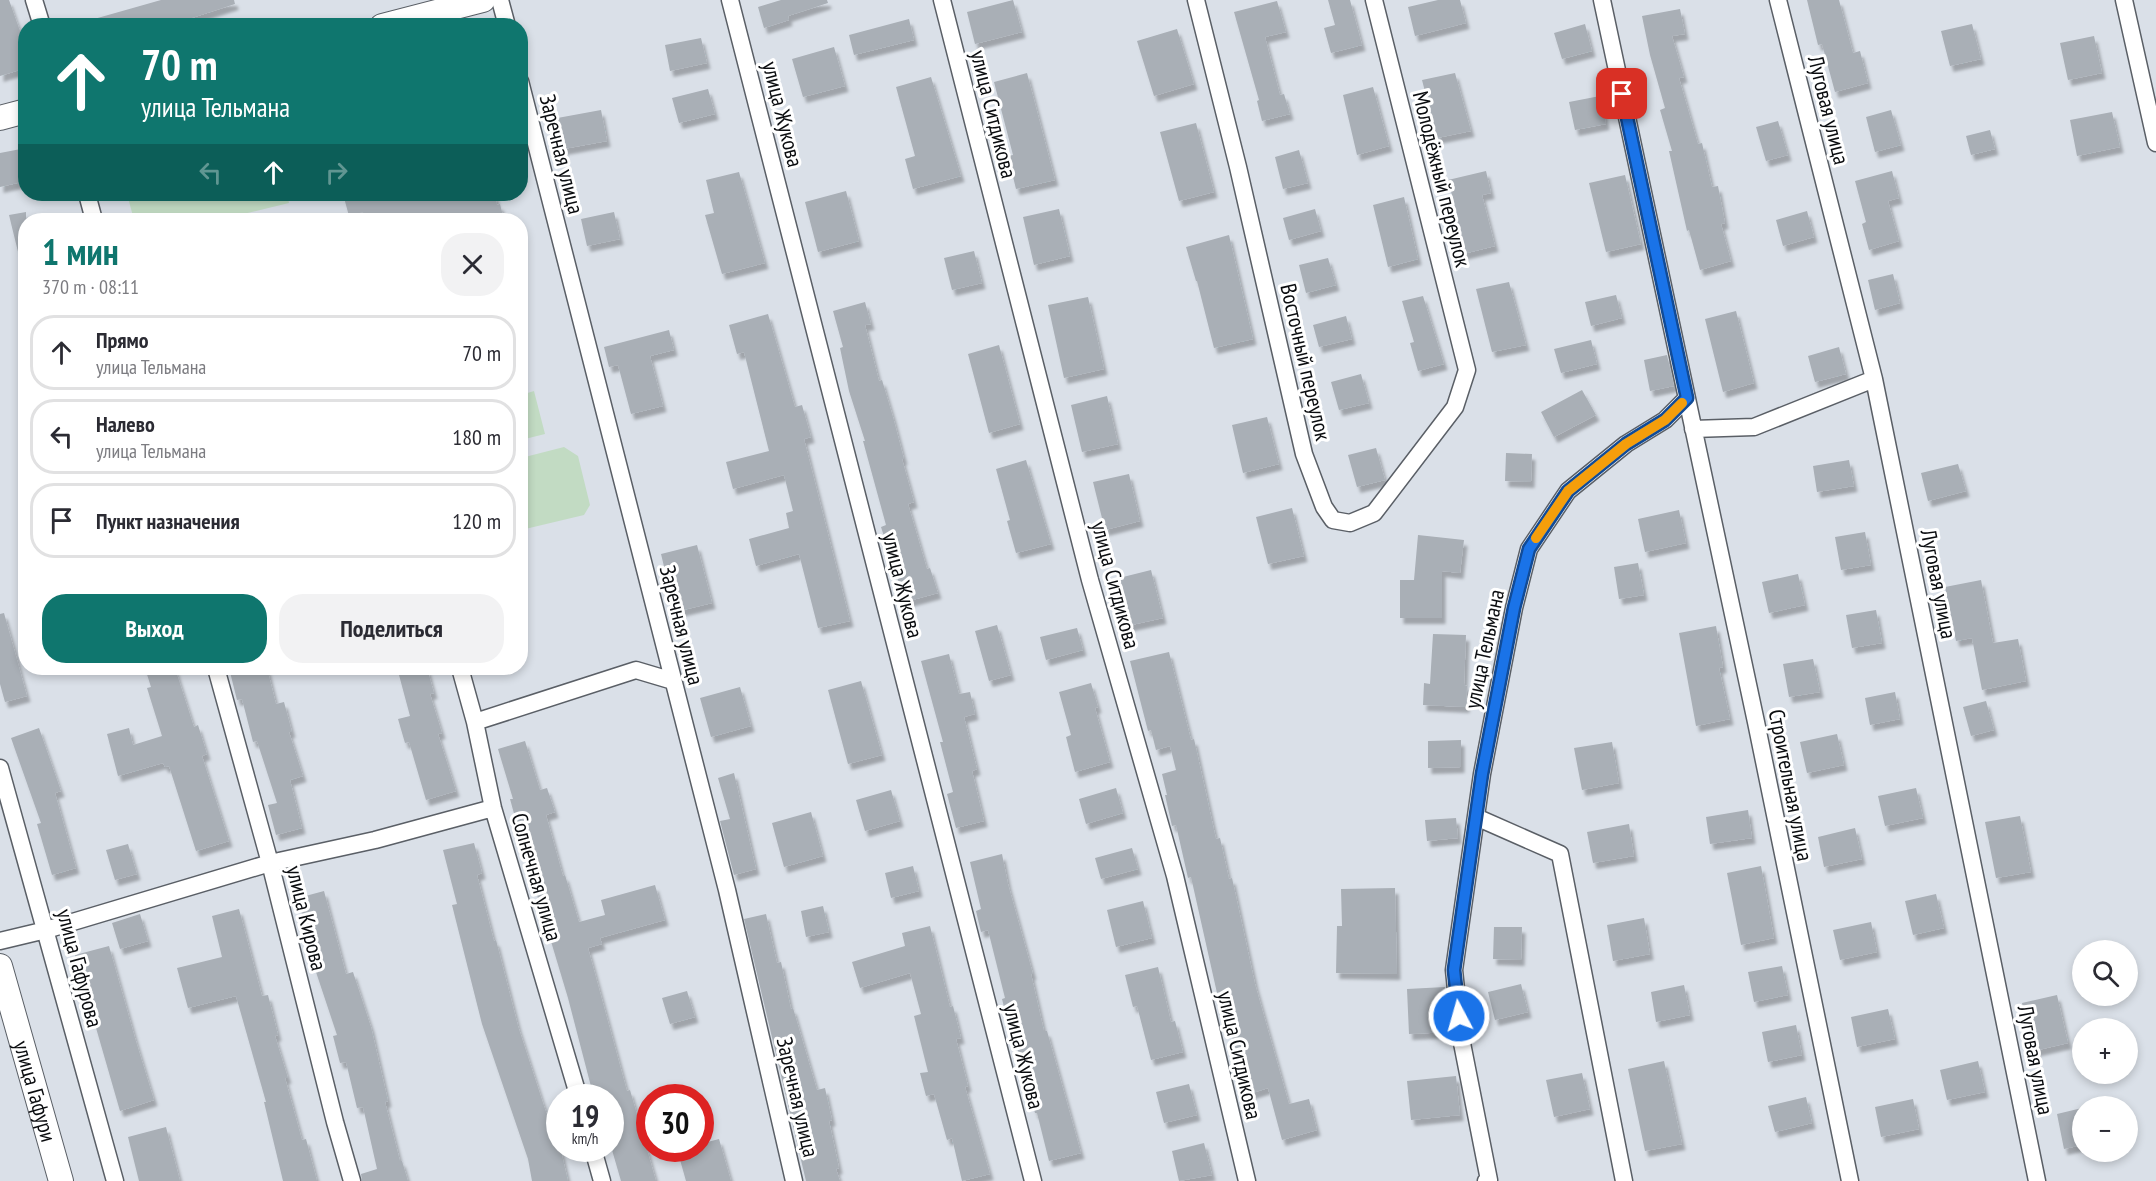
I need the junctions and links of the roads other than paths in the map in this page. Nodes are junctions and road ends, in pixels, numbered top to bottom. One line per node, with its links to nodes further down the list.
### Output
1 (34, 0): 11 (street)
2 (483, 0): 12 (main road)
3 (500, 0): 13 (street)
4 (730, 0): 40 (street, улица Жукова)
5 (942, 0): 41 (street, улица Ситдикова)
6 (1196, 0): 18 (street, Восточный переулок)
7 (1374, 0): 18 (street, Молодёжный переулок)
8 (1602, 0): 20 (street)
9 (1778, 0): 19 (street, Луговая улица)
10 (2124, 0): 17 (street)
11 (40, 18)
12 (413, 18)
13 (505, 18)
14 (528, 112): 24 (street, Заречная улица)
15 (18, 113): 16 (main road)
16 (0, 118)
17 (2156, 142)
18 (1467, 370)
19 (1874, 379): 21 (street); 45 (street, Луговая улица)
20 (1687, 398): 21 (street, Строительная улица); 28 (street, улица Тельмана)
21 (1693, 429): 44 (street, Строительная улица)
22 (218, 675): 29 (street, улица Кирова)
23 (462, 675): 25 (street, Солнечная улица)
24 (673, 681): 25 (street); 39 (street, Заречная улица)
25 (475, 722): 27 (street, Солнечная улица)
26 (0, 768): 30 (street, улица Гафурова)
27 (493, 808): 29 (street); 33 (street, Солнечная улица)
28 (1476, 818): 42 (street, улица Тельмана); 43 (street)
29 (270, 863): 30 (street); 37 (street, улица Кирова)
30 (46, 930): 31 (street); 36 (street, улица Гафурова)
31 (0, 940)
32 (2, 980): 35 (main road, улица Гафури)
33 (575, 1084)
34 (597, 1162): 38 (street)
35 (61, 1181)
36 (115, 1181)
37 (352, 1181)
38 (602, 1181)
39 (794, 1181)
40 (1033, 1181)
41 (1246, 1181)
42 (1486, 1181)
43 (1624, 1181)
44 (1850, 1181)
45 (2037, 1181)

